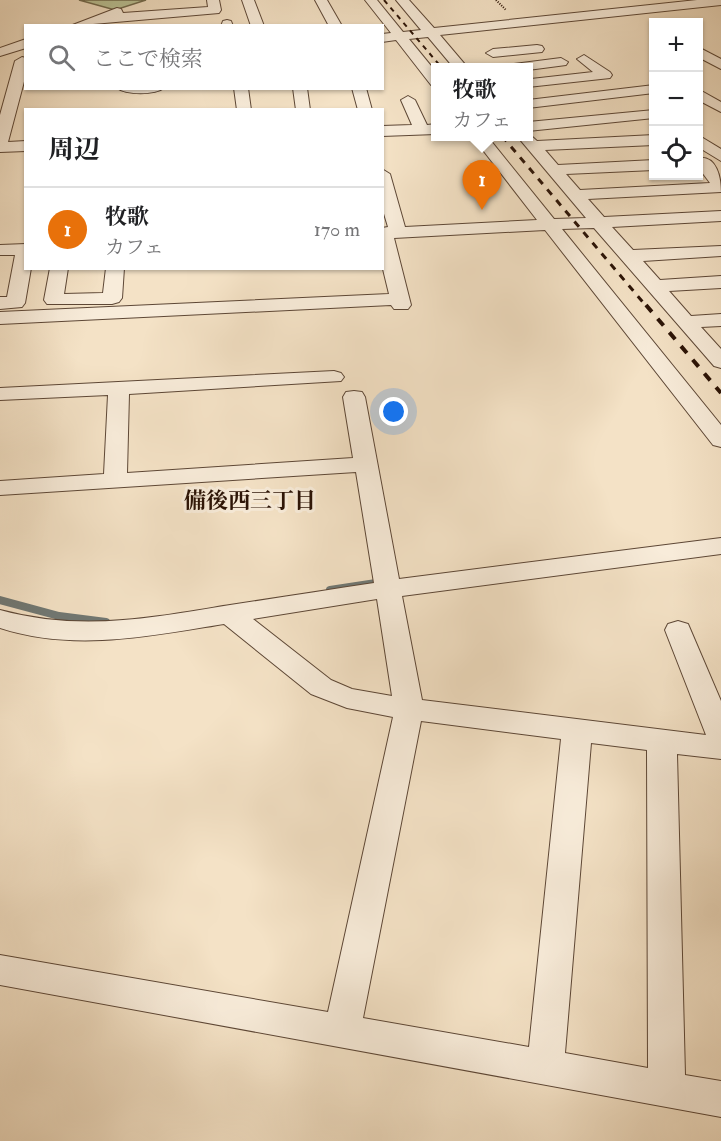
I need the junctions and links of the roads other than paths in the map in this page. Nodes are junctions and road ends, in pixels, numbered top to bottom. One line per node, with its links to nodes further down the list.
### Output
1 (154, 0): 13 (street)
2 (213, 0): 9 (street)
3 (248, 0): 17 (street)
4 (321, 0): 18 (street)
5 (371, 0): 21 (street)
6 (402, 0): 15 (street)
7 (588, 0): 11 (street)
8 (716, 2): 10 (street)
9 (175, 6): 13 (street)
10 (632, 11): 11 (street); 14 (street)
11 (605, 14): 19 (street)
12 (499, 16): 15 (street)
13 (100, 18): 16 (street)
14 (649, 21)
15 (421, 22): 20 (street)
16 (82, 24)
17 (257, 24)
18 (335, 24)
19 (463, 30): 20 (street); 24 (street)
20 (432, 33): 21 (street); 32 (street)
21 (400, 37): 22 (street); 36 (street)
22 (384, 38)
23 (24, 44): 26 (street)
24 (485, 48): 25 (street); 33 (street)
25 (548, 48)
26 (0, 52)
27 (703, 53): 28 (street)
28 (721, 53)
29 (703, 54): 34 (street)
30 (24, 61): 31 (street); 62 (street)
31 (0, 63)
32 (458, 63)
33 (505, 63)
34 (721, 65)
35 (533, 66): 37 (street)
36 (431, 77)
37 (533, 83)
38 (533, 85): 46 (street)
39 (242, 90): 49 (street)
40 (300, 90): 50 (street)
41 (359, 90): 51 (street)
42 (649, 90): 43 (street)
43 (633, 92): 46 (street); 48 (street)
44 (703, 96): 52 (street)
45 (408, 100): 55 (street)
46 (553, 101): 47 (street)
47 (533, 103)
48 (649, 103)
49 (244, 108)
50 (303, 108)
51 (363, 108)
52 (721, 108)
53 (649, 115): 54 (street)
54 (533, 126)
55 (428, 129): 56 (street)
56 (384, 131)
57 (649, 140): 60 (street)
58 (482, 141): 75 (street)
59 (528, 141): 69 (street)
60 (533, 141)
61 (703, 142): 64 (street)
62 (0, 145): 63 (street)
63 (24, 146)
64 (721, 156)
65 (721, 161): 66 (street)
66 (703, 162)
67 (703, 164): 70 (street)
68 (649, 165): 69 (street)
69 (553, 170): 72 (street)
70 (721, 186): 72 (street)
71 (384, 194): 76 (street)
72 (576, 195): 74 (street)
73 (721, 216): 74 (street)
74 (600, 222): 75 (street); 81 (street)
75 (548, 225): 76 (street); 95 (street)
76 (388, 233): 87 (street)
77 (24, 249): 78 (street)
78 (0, 250)
79 (721, 251): 81 (street)
80 (24, 254): 86 (street)
81 (629, 256): 85 (street)
82 (58, 270): 83 (street)
83 (115, 270)
84 (721, 282): 85 (street)
85 (656, 286): 89 (street)
86 (0, 303)
87 (0, 318)
88 (721, 320): 89 (street)
89 (686, 322): 90 (street)
90 (721, 362)
91 (334, 377): 92 (street)
92 (119, 388): 93 (street); 97 (street)
93 (0, 394)
94 (354, 398): 96 (street)
95 (721, 440)
96 (366, 464): 97 (street); 100 (street)
97 (115, 479): 98 (street)
98 (0, 488)
99 (721, 546): 100 (street)
100 (388, 589): 101 (street); 104 (street)
101 (229, 614): 102 (street); 104 (street)
102 (0, 619)
103 (678, 630): 106 (street)
104 (410, 710): 105 (street); 110 (street)
105 (577, 730): 107 (street); 111 (street)
106 (721, 737)
107 (662, 741): 108 (street); 112 (street)
108 (721, 748)
109 (0, 970): 110 (street)
110 (342, 1030): 111 (street)
111 (545, 1067): 112 (street)
112 (667, 1089): 113 (street)
113 (721, 1099)

